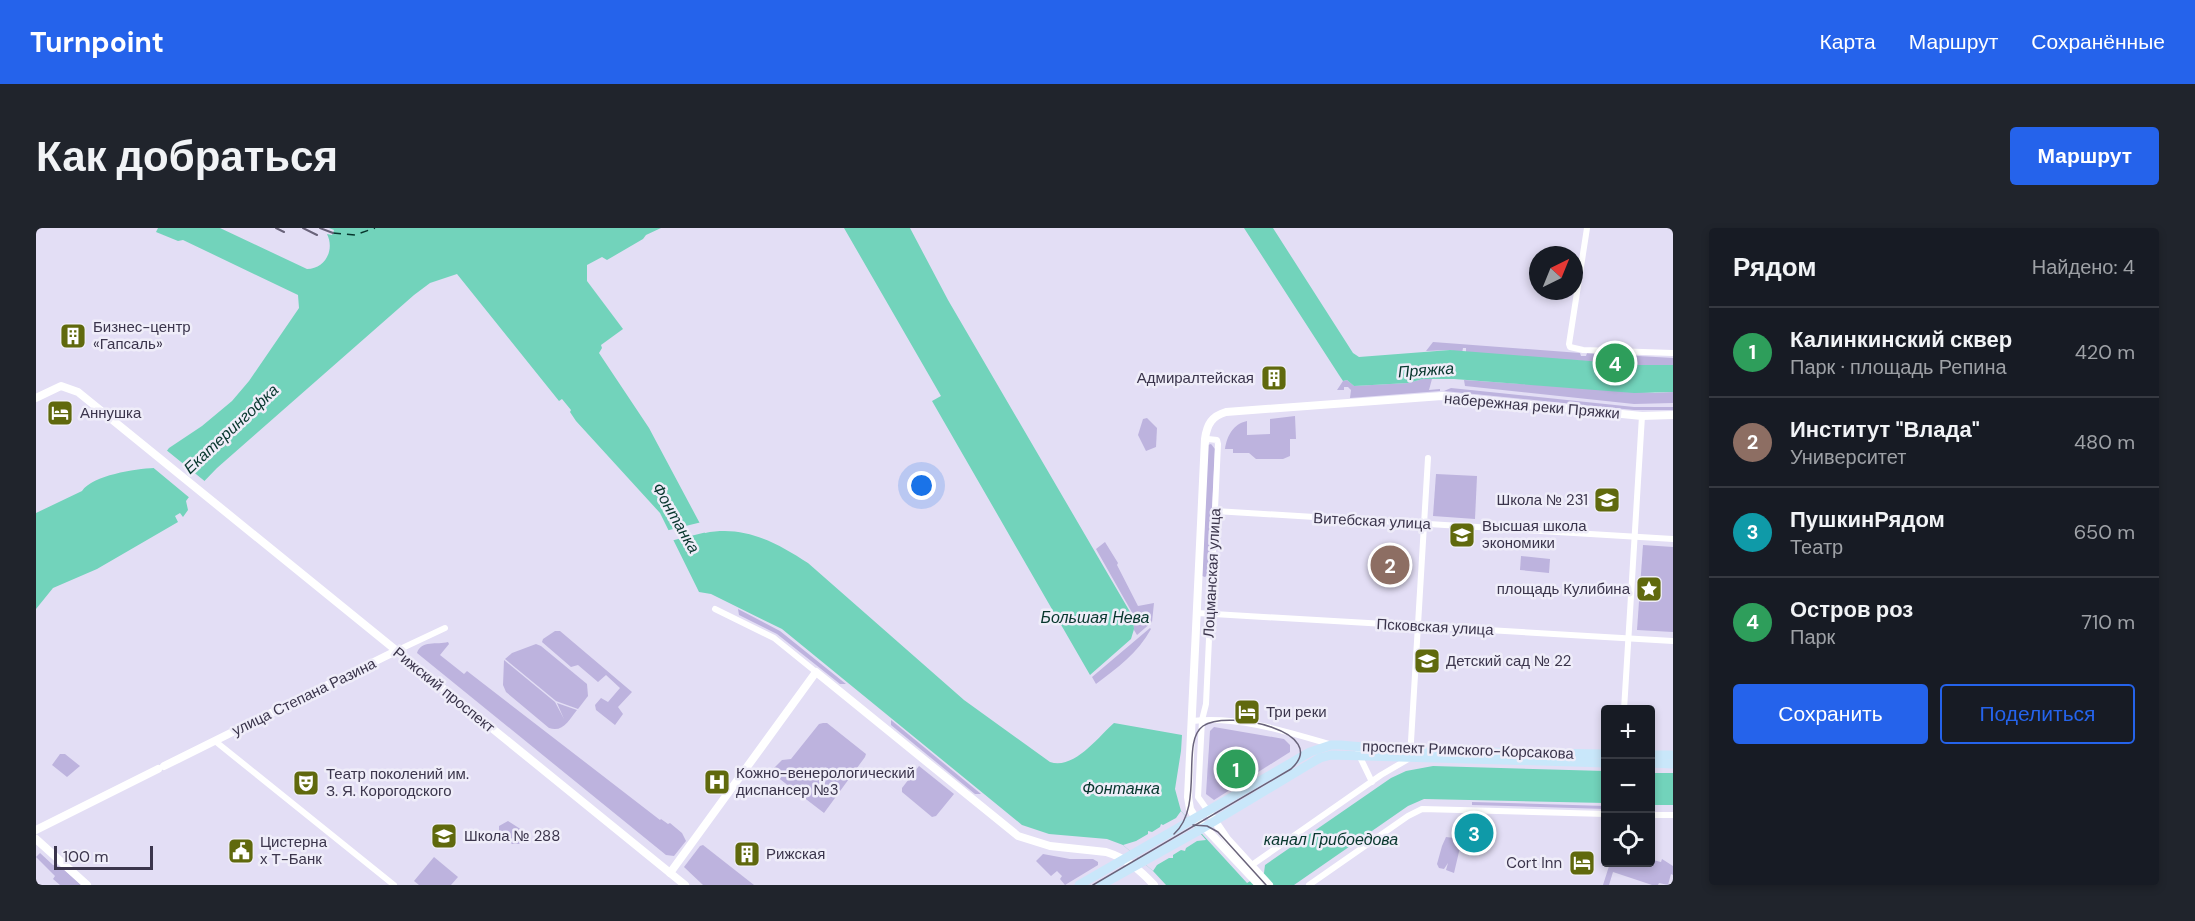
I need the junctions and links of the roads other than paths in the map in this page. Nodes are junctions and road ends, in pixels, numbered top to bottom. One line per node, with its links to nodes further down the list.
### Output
1 (1587, 228): 2 (street)
2 (1673, 353)
3 (36, 398): 22 (street, Рижский проспект)
4 (1247, 411): 6 (main road, набережная реки Пряжки); 7 (main road, Лоцманская улица)
5 (1673, 415): 6 (main road, набережная реки Пряжки)
6 (1642, 416): 11 (street)
7 (1205, 443): 9 (street, Лоцманская улица); 13 (main road, Лоцманская улица)
8 (1428, 458): 10 (street)
9 (1215, 511): 10 (street, Витебская улица); 14 (street, Лоцманская улица)
10 (1424, 524): 11 (street, Витебская улица); 18 (street)
11 (1634, 537): 12 (street, Витебская улица); 20 (street)
12 (1673, 539)
13 (1198, 579): 14 (street); 16 (main road, Лоцманская улица)
14 (1211, 580): 17 (street, Лоцманская улица)
15 (716, 609): 23 (street)
16 (1197, 613): 17 (street, Псковская улица); 24 (main road, Лоцманская улица)
17 (1210, 614): 18 (street, Псковская улица); 25 (street, Лоцманская улица)
18 (1418, 626): 20 (street, Псковская улица); 32 (street)
19 (445, 628): 22 (street, улица Степана Разина)
20 (1628, 638): 21 (street, Псковская улица); 26 (street)
21 (1673, 641)
22 (396, 651): 29 (street, улица Степана Разина); 52 (street, Рижский проспект)
23 (816, 672): 49 (street); 52 (street)
24 (1194, 678): 25 (street); 28 (main road, Лоцманская улица)
25 (1207, 678): 27 (street, Лоцманская улица)
26 (1624, 705)
27 (1202, 720): 28 (street); 30 (street); 40 (street, Лоцманская улица)
28 (1192, 721): 44 (main road, Лоцманская улица)
29 (215, 741): 47 (street, улица Степана Разина); 55 (street)
30 (1331, 750): 31 (main road, проспект Римского-Корсакова); 31 (main road, проспект Римского-Корсакова); 40 (main road); 45 (main road)
31 (1358, 751): 32 (main road, проспект Римского-Корсакова); 39 (street)
32 (1411, 754): 33 (main road, проспект Римского-Корсакова); 36 (main road, проспект Римского-Корсакова); 39 (street)
33 (1601, 754)
34 (1655, 755): 35 (main road)
35 (1673, 755)
36 (1601, 762)
37 (1655, 763): 38 (main road)
38 (1673, 764)
39 (1372, 782): 51 (street)
40 (1208, 811): 44 (main road); 45 (street)
41 (1601, 814): 61 (street)
42 (1655, 815): 43 (street)
43 (1673, 815)
44 (1192, 819): 46 (street); 49 (main road)
45 (1214, 821): 46 (main road); 51 (street)
46 (1201, 829): 50 (main road); 51 (street)
47 (36, 830)
48 (36, 839): 54 (street)
49 (1123, 858): 50 (street); 57 (main road)
50 (1138, 863): 58 (main road); 59 (street)
51 (1248, 868): 53 (street)
52 (670, 873): 56 (street, Рижский проспект)
53 (1257, 880): 60 (street)
54 (87, 885)
55 (394, 885)
56 (685, 885)
57 (1079, 885)
58 (1101, 885)
59 (1154, 885)
60 (1269, 885)
61 (1309, 885)

